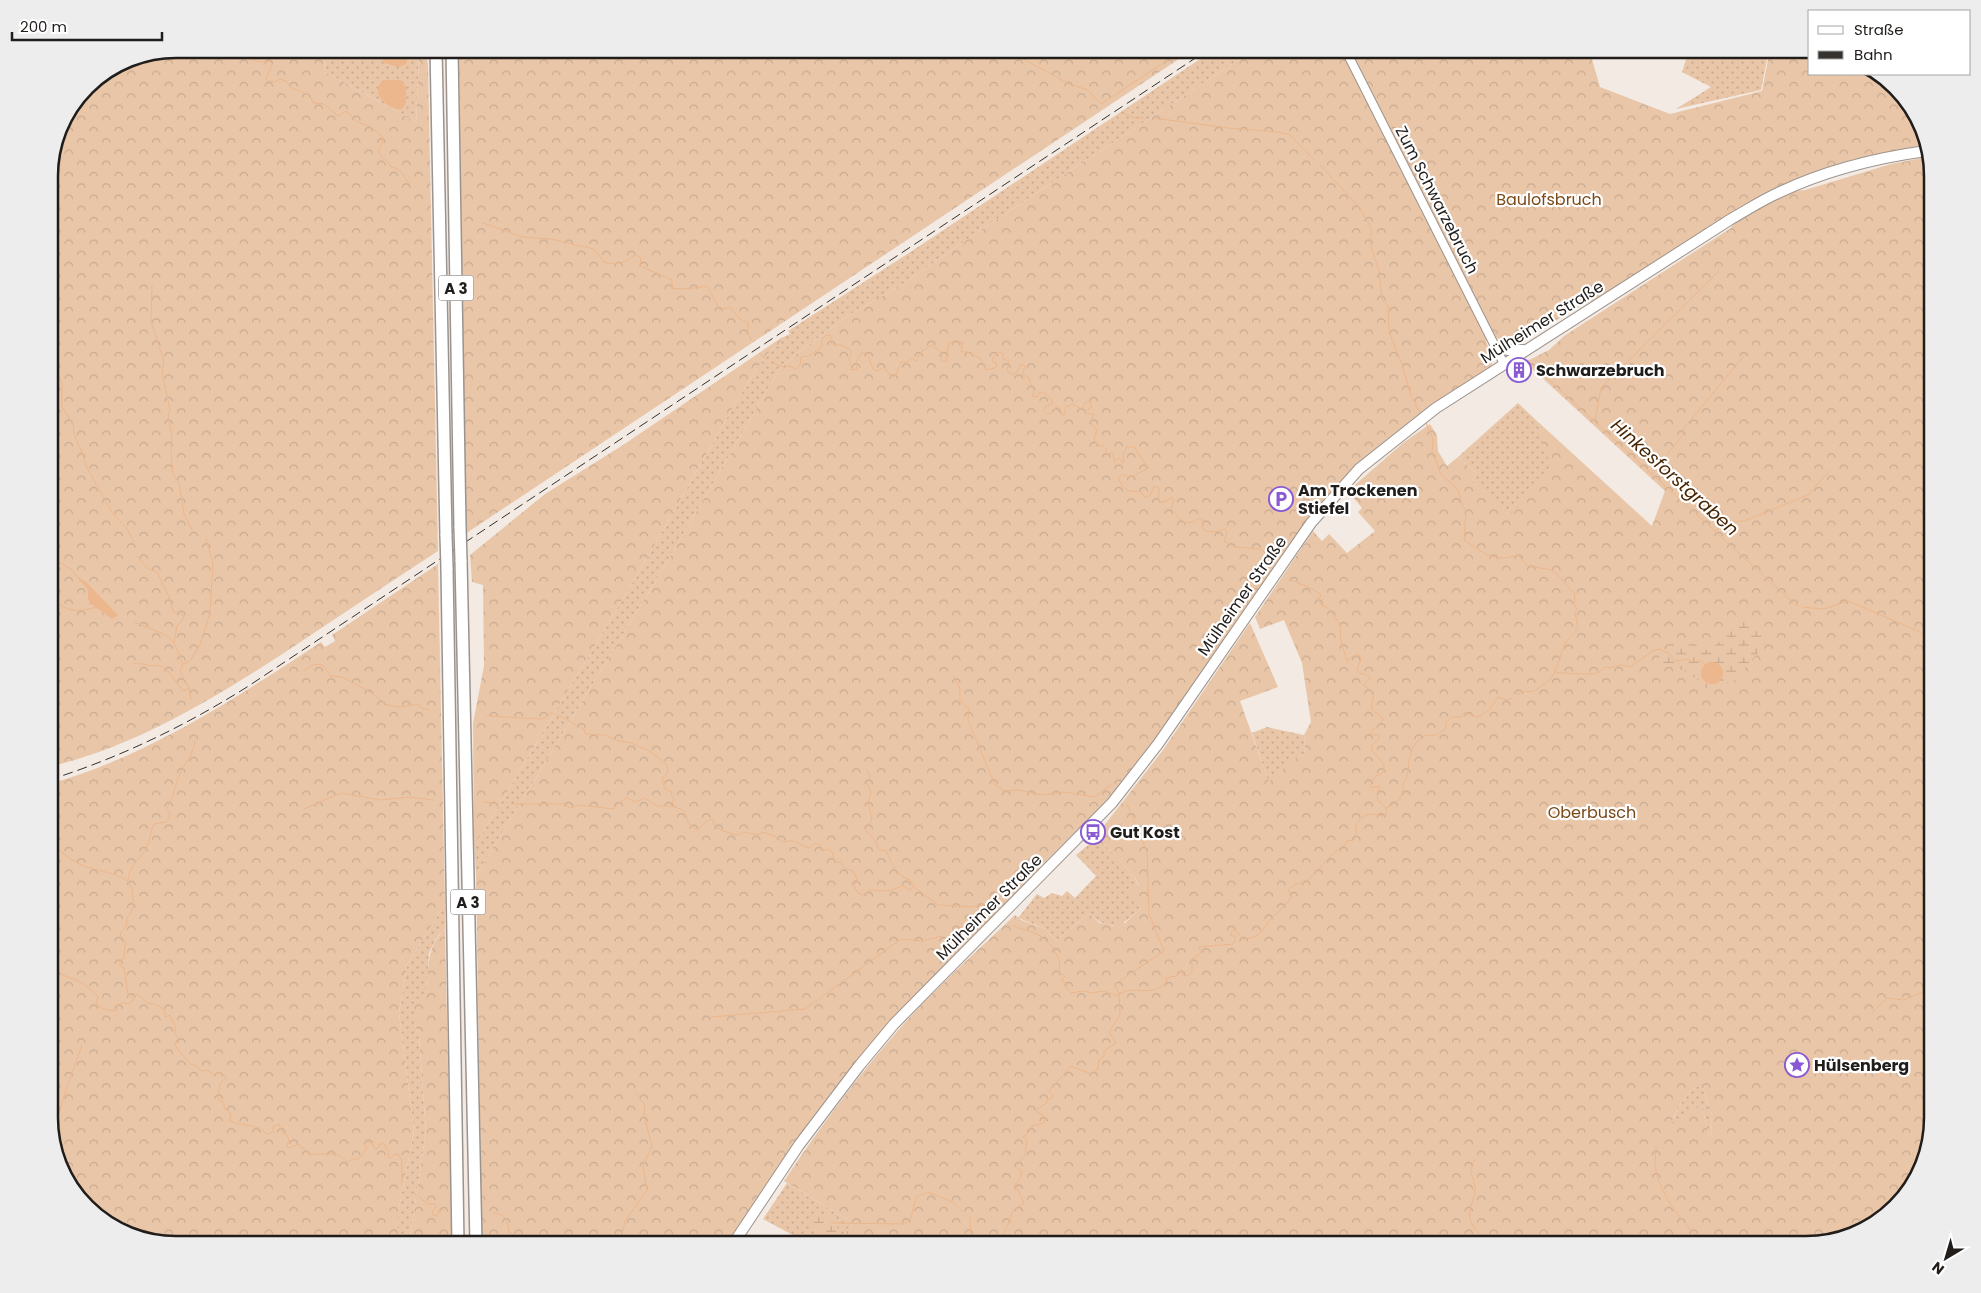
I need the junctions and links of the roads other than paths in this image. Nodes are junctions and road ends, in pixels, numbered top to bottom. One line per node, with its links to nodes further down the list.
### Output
1 (433, 58): 5 (highway)
2 (436, 58): 5 (highway, A 3)
3 (452, 58): 11 (highway, A 3, bridge)
4 (1350, 58): 7 (street, Zum Schwarzebruch)
5 (437, 77): 10 (highway, A 3, bridge)
6 (1921, 151): 8 (main road, Mülheimer Straße)
7 (1495, 346): 8 (main road); 9 (street, Zum Schwarzebruch)
8 (1524, 350): 9 (main road, Mülheimer Straße)
9 (1504, 364): 12 (main road, Mülheimer Straße)
10 (458, 1236)
11 (476, 1236)
12 (738, 1236)

